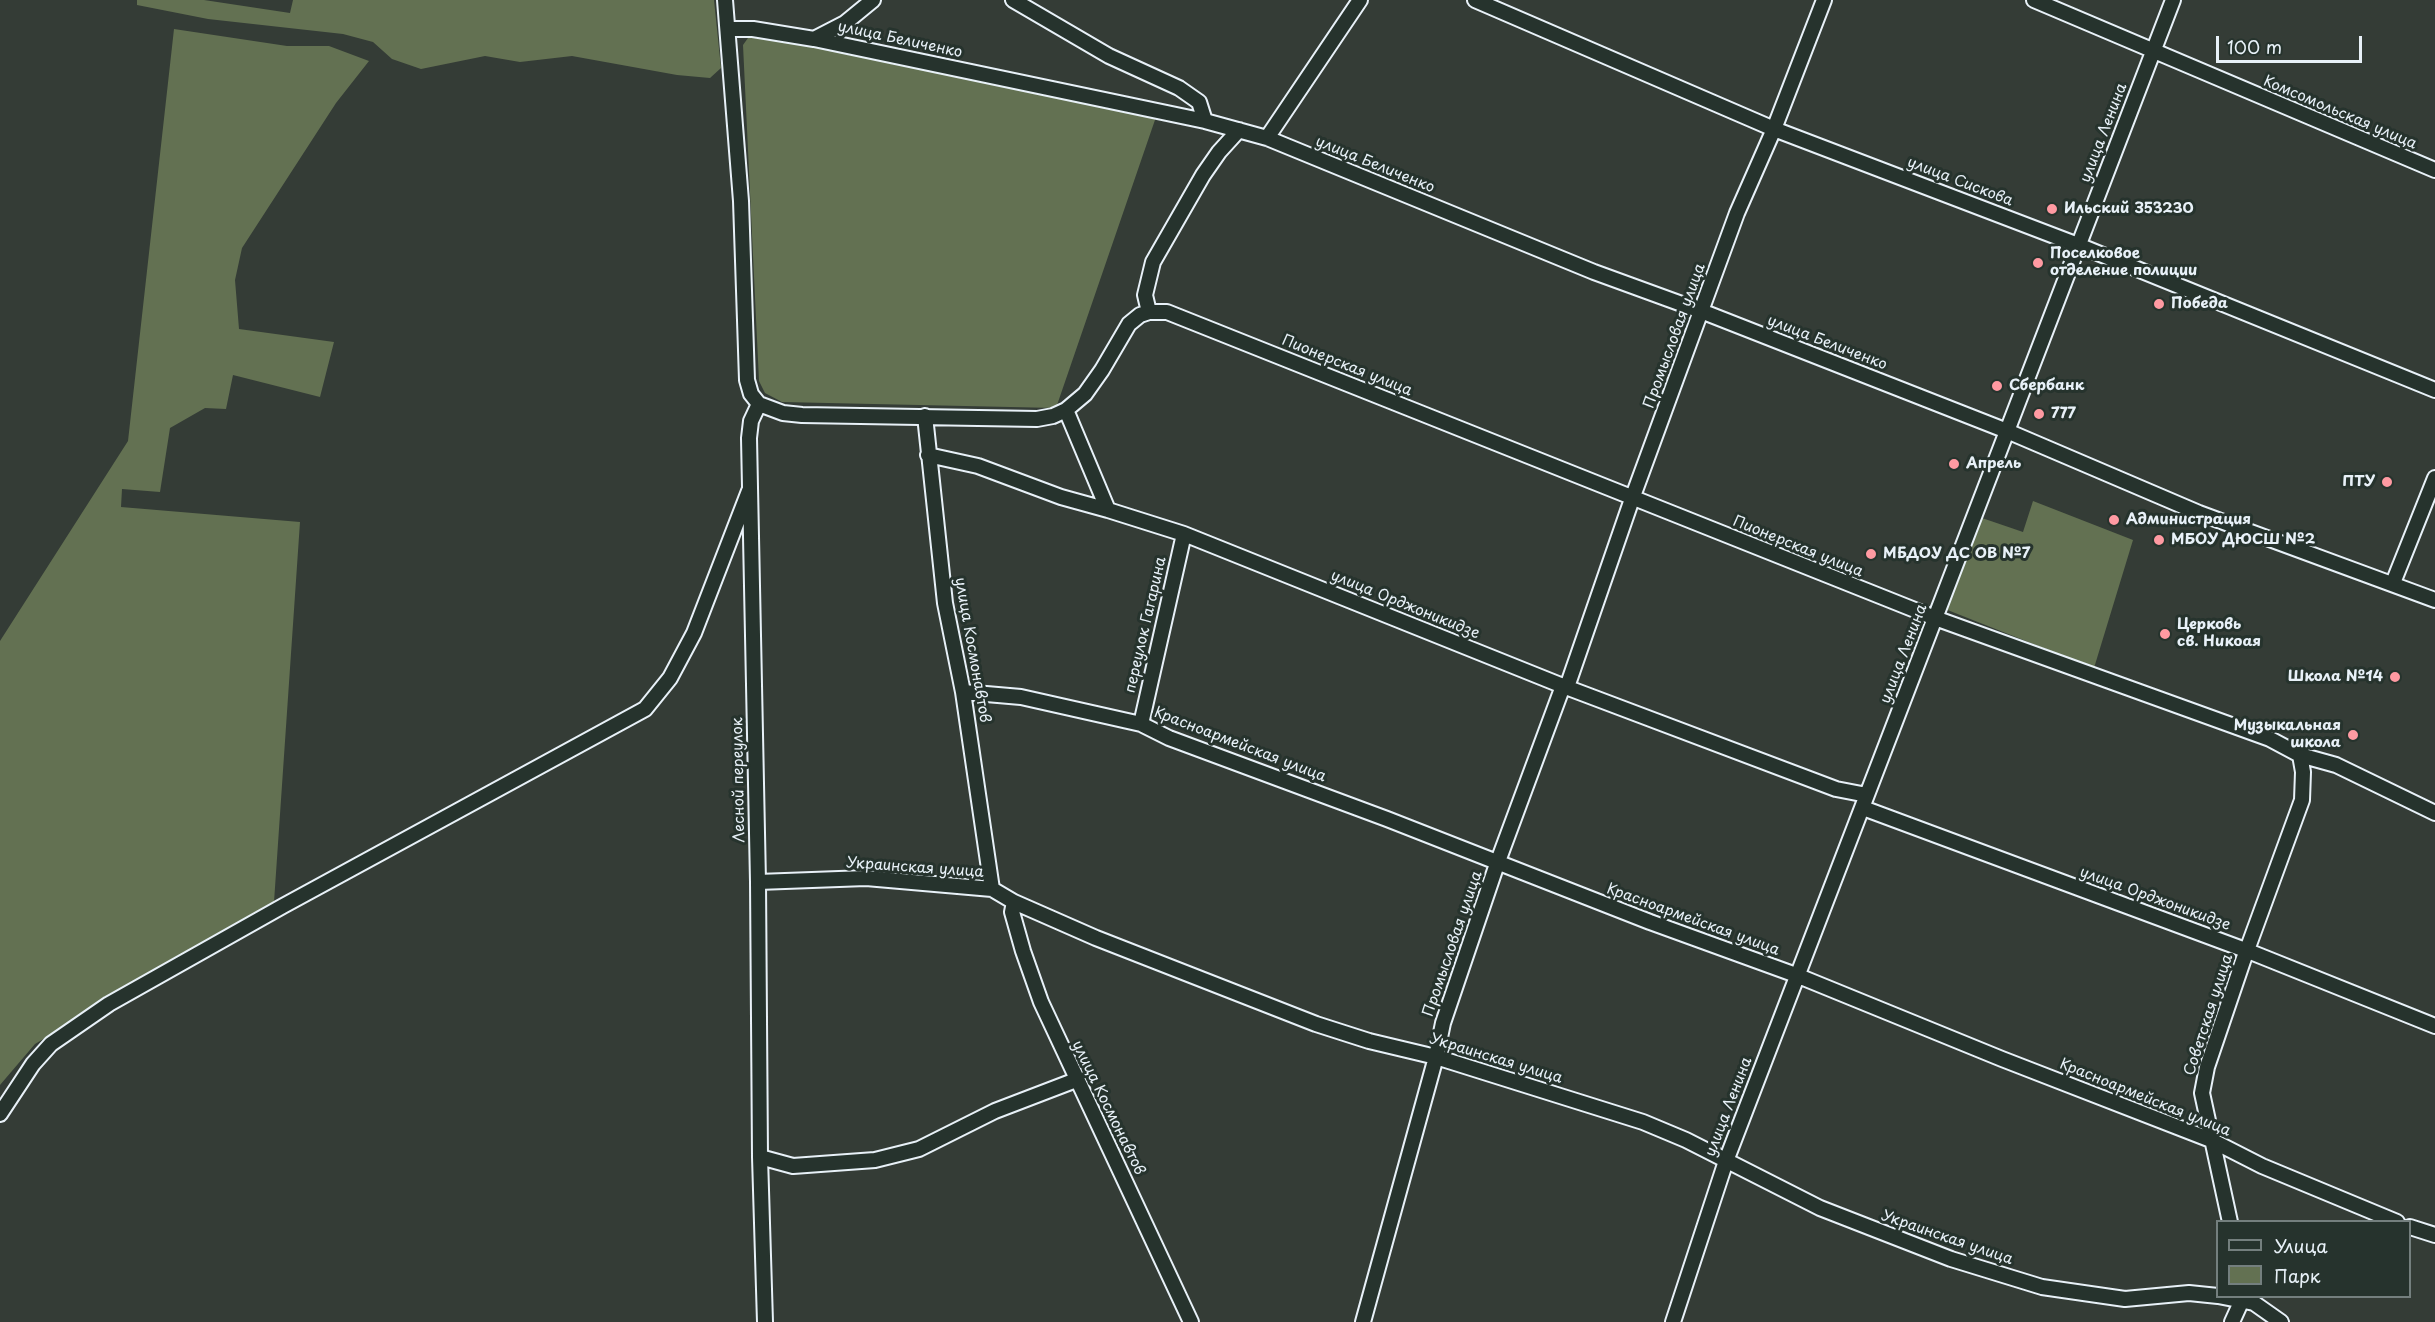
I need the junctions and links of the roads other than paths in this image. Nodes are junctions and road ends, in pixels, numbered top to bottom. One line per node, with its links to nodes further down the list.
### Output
1 (725, 0): 9 (street)
2 (873, 0): 10 (street)
3 (1013, 0): 12 (street)
4 (1360, 0): 15 (street)
5 (1475, 0): 13 (street, улица Сискова)
6 (1824, 0): 13 (street, Промысловая улица)
7 (2034, 0): 11 (street, Комсомольская улица)
8 (2173, 0): 11 (street, улица Ленина)
9 (728, 28): 10 (street, улица Беличенко); 21 (street)
10 (814, 39): 12 (street, улица Беличенко)
11 (2153, 52): 16 (street, Комсомольская улица); 17 (street, улица Ленина)
12 (1205, 121): 14 (street, улица Беличенко)
13 (1774, 129): 17 (street, улица Сискова); 18 (street, Промысловая улица)
14 (1239, 130): 15 (street, улица Беличенко); 19 (street)
15 (1267, 138): 18 (street, улица Беличенко)
16 (2435, 170)
17 (2078, 245): 20 (street, улица Сискова); 24 (street, улица Ленина)
18 (1701, 311): 24 (street, улица Беличенко); 28 (street, Промысловая улица)
19 (1149, 312): 22 (street); 28 (street, Пионерская улица)
20 (2435, 390)
21 (759, 404): 23 (street); 27 (street, Лесной переулок)
22 (1066, 410): 23 (street); 29 (street)
23 (925, 416): 25 (street, улица Космонавтов)
24 (2007, 431): 31 (street, улица Беличенко); 33 (street, улица Ленина)
25 (928, 455): 29 (street, улица Орджоникидзе); 35 (street, улица Космонавтов)
26 (2435, 478): 31 (street)
27 (749, 491): 41 (street, Лесной переулок); 49 (street)
28 (1632, 499): 33 (street, Пионерская улица); 34 (street, Промысловая улица)
29 (1108, 510): 30 (street, улица Орджоникидзе)
30 (1184, 534): 34 (street, улица Орджоникидзе); 36 (street, переулок Гагарина)
31 (2393, 583): 32 (street, улица Беличенко)
32 (2435, 600)
33 (1935, 618): 37 (street, Пионерская улица); 38 (street, улица Ленина)
34 (1565, 686): 38 (street, улица Орджоникидзе); 40 (street, Промысловая улица)
35 (963, 692): 36 (street, Красноармейская улица); 42 (street, улица Космонавтов)
36 (1141, 724): 40 (street, Красноармейская улица)
37 (2300, 754): 39 (street, Пионерская улица); 44 (street, Советская улица)
38 (1865, 801): 44 (street, улица Орджоникидзе); 45 (street, улица Ленина)
39 (2435, 813)
40 (1497, 864): 45 (street, Красноармейская улица); 47 (street, Промысловая улица)
41 (758, 882): 42 (street, Украинская улица); 51 (street, Лесной переулок)
42 (992, 889): 43 (street, Украинская улица)
43 (1014, 902): 47 (street, Украинская улица); 48 (street, улица Космонавтов)
44 (2248, 951): 46 (street, улица Орджоникидзе); 50 (street, Советская улица)
45 (1797, 975): 50 (street, Красноармейская улица); 52 (street, улица Ленина)
46 (2435, 1026)
47 (1436, 1057): 52 (street, Украинская улица); 62 (street, Промысловая улица)
48 (1076, 1080): 51 (street); 60 (street, улица Космонавтов)
49 (0, 1114)
50 (2211, 1140): 53 (street, Советская улица); 54 (street, Красноармейская улица)
51 (760, 1156): 61 (street, Лесной переулок)
52 (1726, 1161): 57 (street, Украинская улица); 63 (street, улица Ленина)
53 (2230, 1220)
54 (2395, 1220)
55 (2411, 1228): 56 (street)
56 (2435, 1235)
57 (2216, 1296)
58 (2234, 1298): 59 (street, Украинская улица)
59 (2249, 1300): 64 (street); 65 (street, Украинская улица)
60 (1186, 1319)
61 (765, 1322)
62 (1363, 1322)
63 (1673, 1322)
64 (2232, 1322)
65 (2281, 1322)

